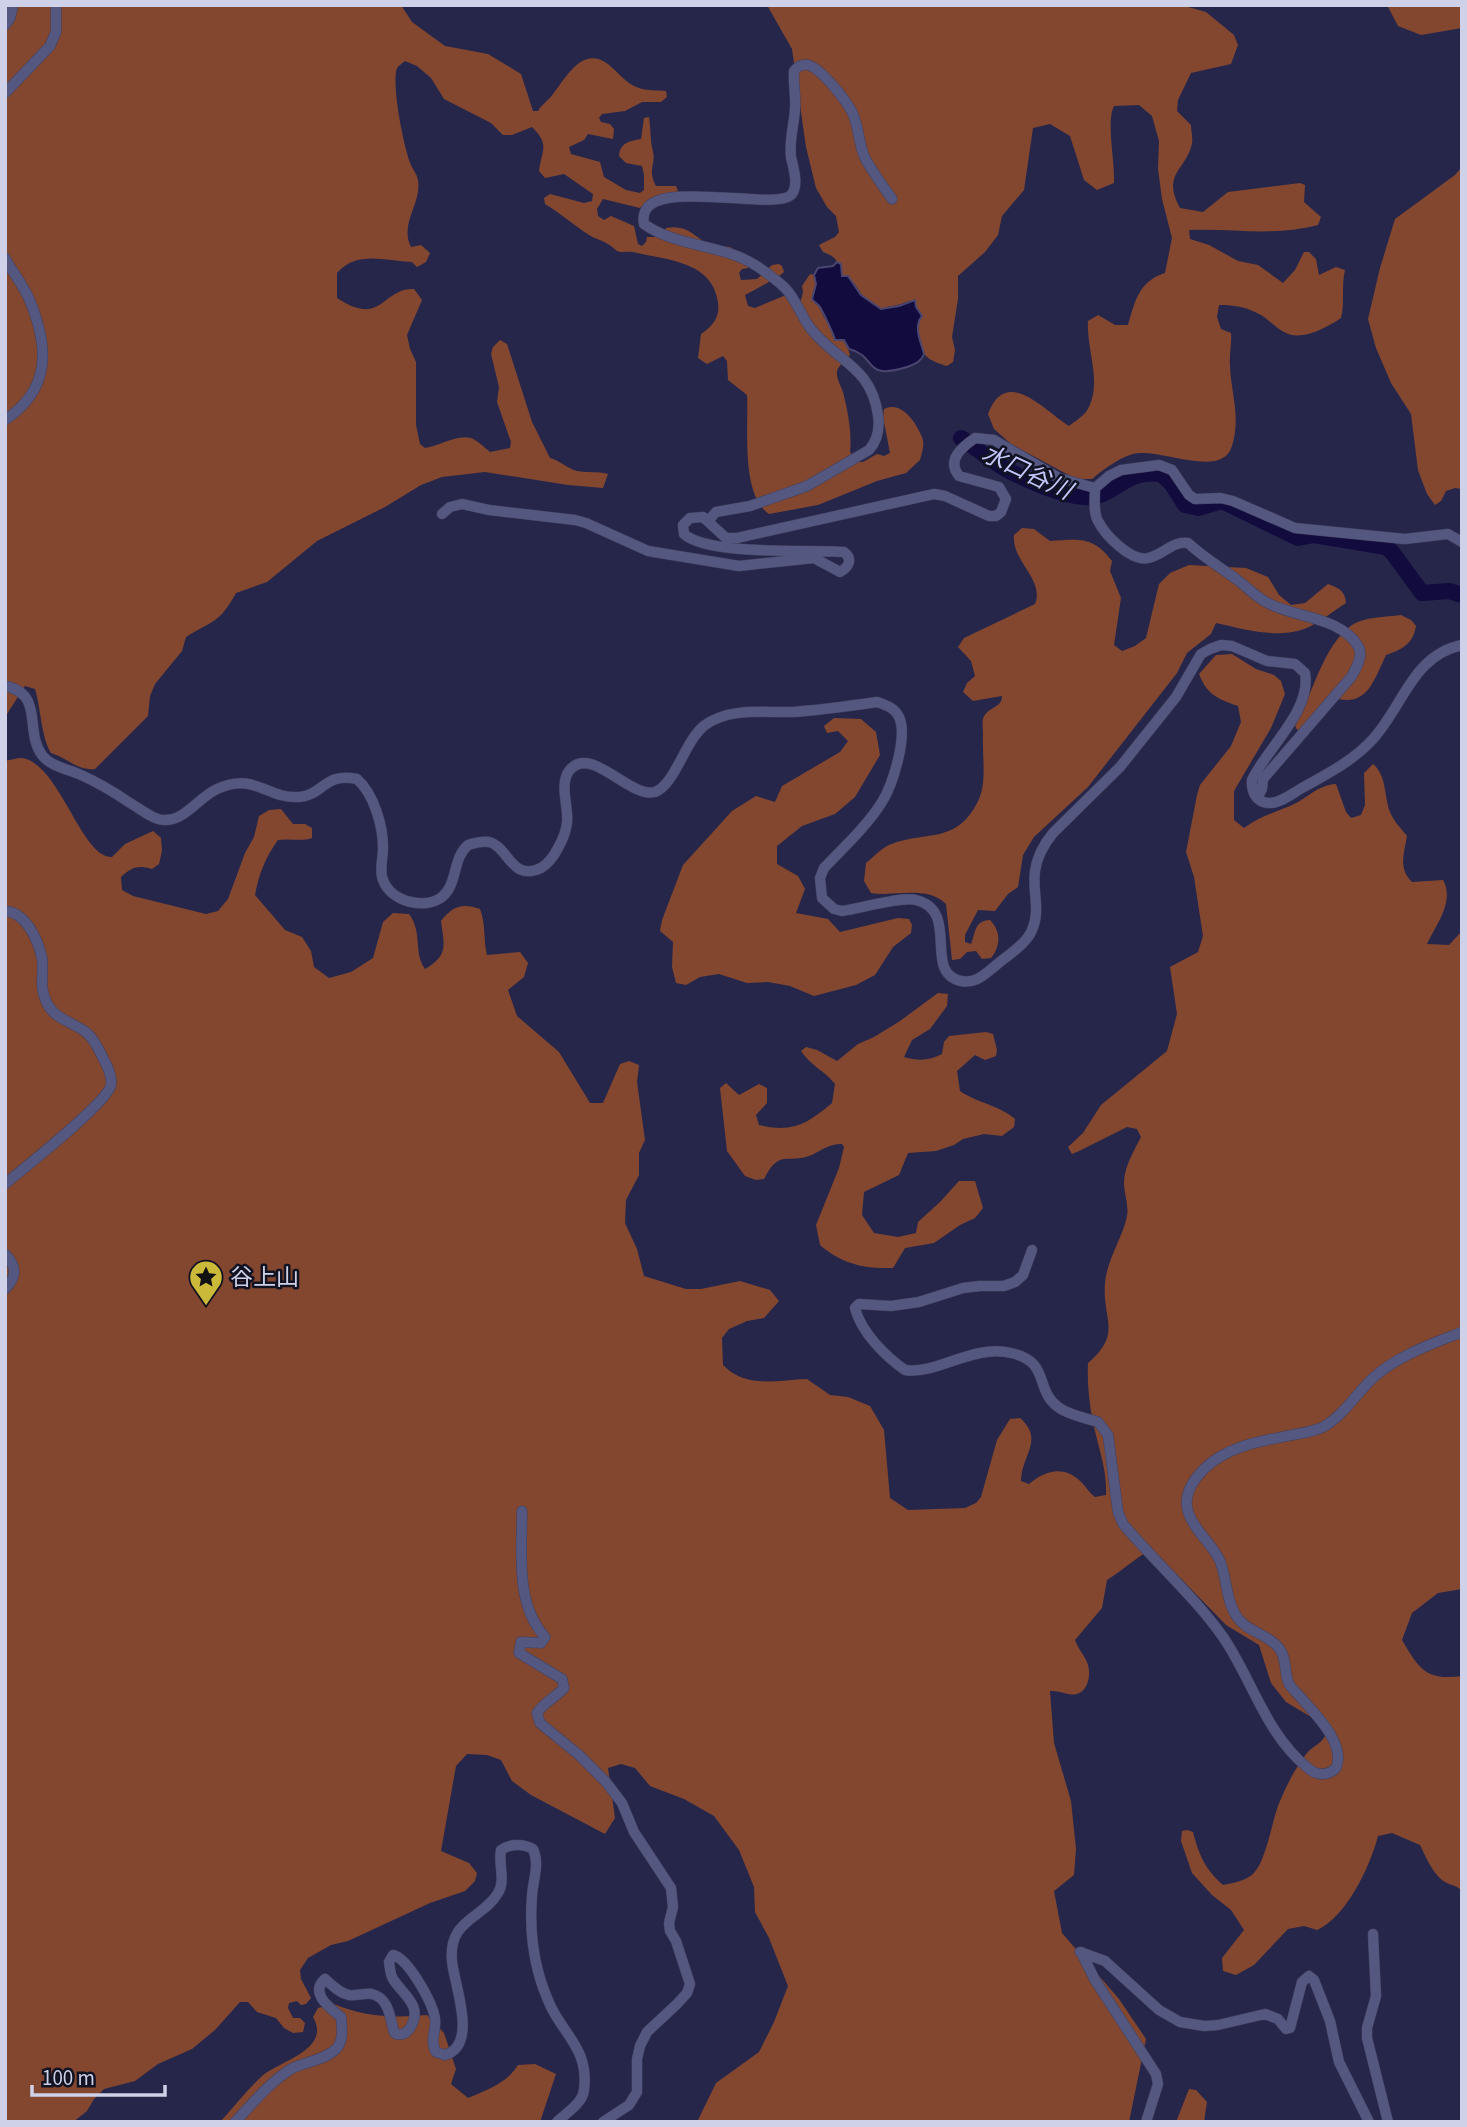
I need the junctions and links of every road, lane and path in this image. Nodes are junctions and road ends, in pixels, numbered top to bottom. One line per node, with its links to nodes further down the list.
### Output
1 (13, 5): 3 (street)
2 (55, 5): 4 (street)
3 (5, 25)
4 (5, 93)
5 (892, 199): 10 (street)
6 (5, 258): 7 (street)
7 (5, 420)
8 (1095, 488): 10 (street); 11 (street); 14 (street)
9 (442, 514): 10 (street)
10 (709, 520)
11 (1462, 542)
12 (1462, 645): 14 (street)
13 (5, 686): 14 (street)
14 (1256, 798)
15 (5, 911): 16 (street)
16 (5, 1184)
17 (1032, 1250): 20 (street)
18 (5, 1254): 19 (street)
19 (5, 1289)
20 (1462, 1332)
21 (522, 1511): 25 (street)
22 (1373, 1934): 28 (street)
23 (235, 2122): 24 (street)
24 (556, 2122)
25 (603, 2122)
26 (1146, 2122): 27 (street)
27 (1369, 2122)
28 (1388, 2122)

